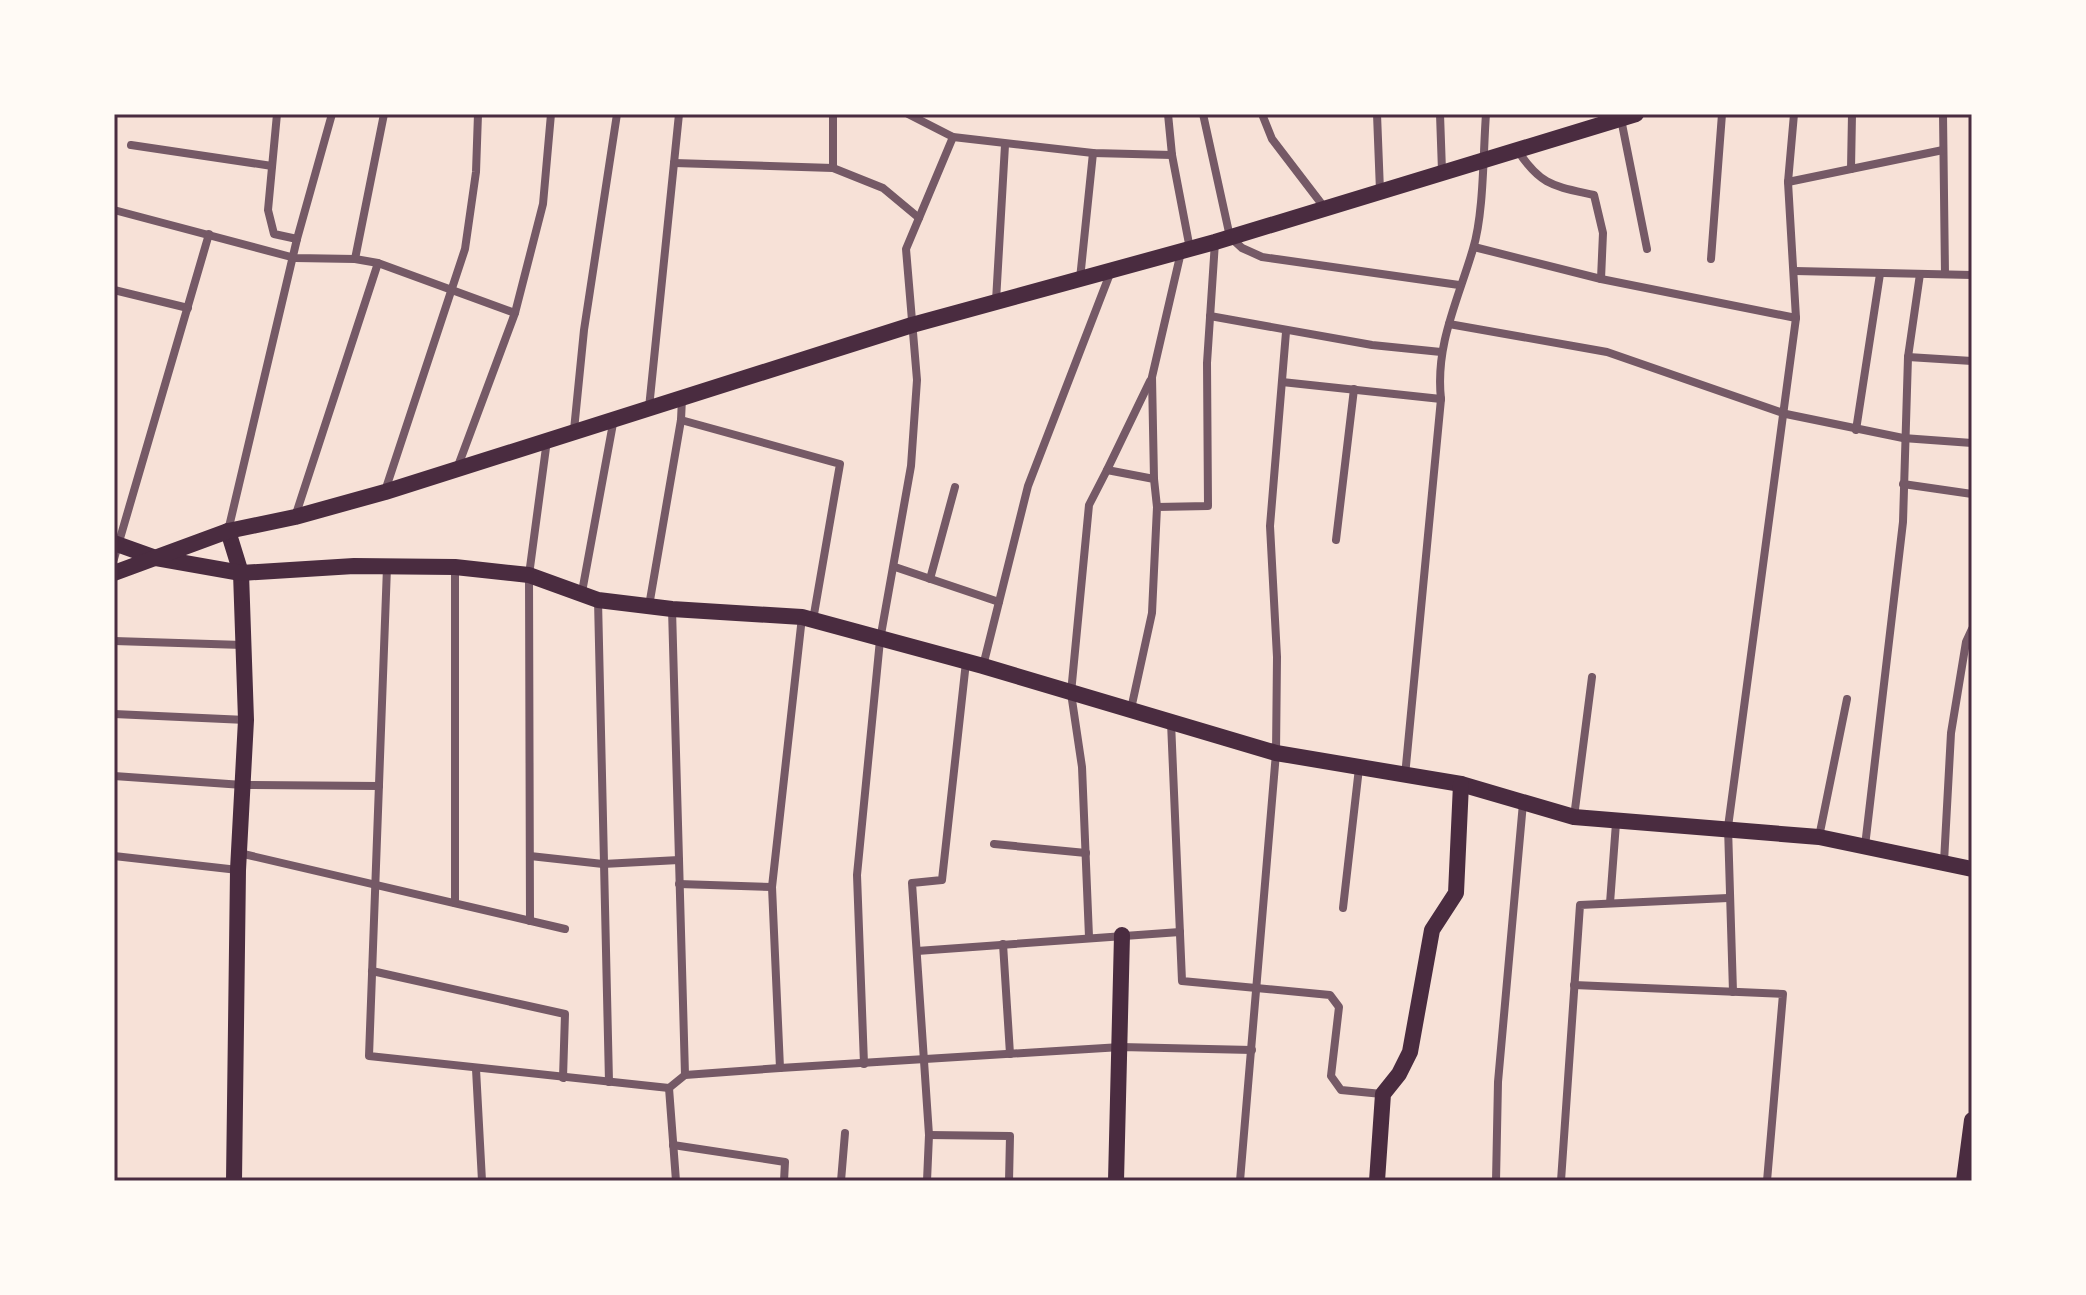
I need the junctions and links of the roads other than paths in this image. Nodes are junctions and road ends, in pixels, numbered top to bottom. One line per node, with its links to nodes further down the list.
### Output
1 (277, 114): 30 (street)
2 (332, 114): 40 (street)
3 (384, 114): 46 (street)
4 (478, 114): 58 (street)
5 (551, 114): 62 (street)
6 (617, 114): 80 (street)
7 (679, 114): 29 (street)
8 (833, 114): 31 (street)
9 (908, 114): 21 (street)
10 (1168, 114): 27 (street)
11 (1203, 114): 41 (street)
12 (1262, 114): 36 (street)
13 (1377, 114): 35 (street)
14 (1440, 114): 33 (street)
15 (1486, 114): 28 (street)
16 (1722, 114): 47 (street)
17 (1794, 114): 34 (street)
18 (1852, 114): 32 (street)
19 (1943, 114): 25 (street)
20 (1628, 116): 24 (main road); 43 (street)
21 (953, 137): 23 (street); 38 (street)
22 (131, 145): 30 (street)
23 (1005, 145): 26 (street); 60 (street)
24 (1517, 150): 28 (main road); 56 (street)
25 (1943, 150): 32 (street); 53 (street)
26 (1093, 153): 27 (street); 55 (street)
27 (1172, 155): 44 (street)
28 (1482, 159): 33 (main road); 42 (street)
29 (674, 163): 31 (street); 76 (street)
30 (272, 166): 40 (street)
31 (833, 168): 38 (street)
32 (1851, 169): 34 (street)
33 (1442, 171): 35 (main road)
34 (1788, 182): 50 (street)
35 (1380, 191): 36 (main road)
36 (1324, 207): 41 (main road)
37 (114, 210): 39 (street)
38 (919, 218): 66 (street)
39 (209, 234): 45 (street); 61 (street)
40 (297, 239): 45 (street)
41 (1222, 240): 44 (main road); 57 (street); 63 (street)
42 (1474, 247): 56 (street); 57 (street)
43 (1647, 249)
44 (1186, 250): 49 (main road); 71 (street)
45 (295, 258): 46 (street); 94 (street)
46 (355, 259): 48 (street)
47 (1711, 259)
48 (378, 263): 58 (street); 93 (street)
49 (1111, 271): 55 (main road); 107 (street)
50 (1795, 271): 51 (street); 64 (street)
51 (1880, 274): 52 (street); 81 (street)
52 (1920, 274): 53 (street); 69 (street)
53 (1945, 274): 54 (street)
54 (1972, 275)
55 (1080, 279): 60 (main road)
56 (1601, 279): 64 (street)
57 (1459, 285): 65 (street)
58 (455, 289): 62 (street); 90 (street)
59 (114, 290): 61 (street)
60 (996, 302): 66 (main road)
61 (188, 308): 96 (street)
62 (515, 313): 85 (street)
63 (1210, 316): 67 (street); 92 (street)
64 (1796, 318): 77 (street)
65 (1449, 324): 68 (street); 77 (street)
66 (912, 325): 74 (main road); 100 (street)
67 (1286, 332): 68 (street); 72 (street)
68 (1441, 352): 75 (street)
69 (1908, 357): 70 (street); 82 (street)
70 (1972, 361)
71 (1152, 377): 86 (street); 87 (street)
72 (1282, 382): 73 (street); 124 (street)
73 (1354, 389): 75 (street); 95 (street)
74 (682, 398): 76 (main road); 79 (street)
75 (1441, 399): 127 (street)
76 (649, 408): 78 (main road)
77 (1786, 414): 81 (street); 134 (street)
78 (615, 418): 80 (main road); 105 (street)
79 (681, 420): 108 (street); 110 (street)
80 (574, 430): 83 (main road)
81 (1856, 430): 82 (street)
82 (1903, 438): 84 (street); 88 (street)
83 (547, 439): 85 (main road); 103 (street)
84 (1972, 443)
85 (458, 466): 90 (main road)
86 (1107, 470): 87 (street); 118 (street)
87 (1154, 479): 92 (street)
88 (1903, 484): 91 (street); 137 (street)
89 (955, 487): 104 (street)
90 (385, 492): 93 (main road)
91 (1972, 494)
92 (1157, 507): 120 (street)
93 (295, 517): 94 (main road)
94 (228, 531): 97 (main road); 102 (main road)
95 (1336, 540)
96 (115, 549): 97 (main road)
97 (156, 558): 101 (main road); 102 (main road)
98 (387, 565): 99 (main road); 102 (main road); 130 (street)
99 (455, 567): 103 (main road); 150 (street)
100 (895, 567): 104 (street); 112 (street)
101 (114, 573)
102 (241, 573): 114 (main road)
103 (529, 575): 105 (main road); 140 (street)
104 (930, 579): 107 (street)
105 (582, 592): 106 (main road)
106 (598, 600): 108 (main road); 144 (street)
107 (999, 602): 116 (street)
108 (649, 606): 109 (main road)
109 (672, 609): 110 (main road); 141 (street)
110 (807, 618): 112 (main road); 148 (street)
111 (1972, 629): 143 (street)
112 (880, 640): 115 (main road); 168 (street)
113 (114, 641): 114 (street)
114 (243, 645): 122 (main road)
115 (966, 661): 116 (main road); 159 (street)
116 (983, 666): 118 (main road)
117 (1592, 677): 132 (street)
118 (1071, 693): 120 (main road); 138 (street)
119 (1847, 699): 135 (street)
120 (1131, 710): 123 (main road)
121 (114, 714): 122 (street)
122 (246, 720): 129 (main road)
123 (1171, 721): 124 (main road); 155 (street)
124 (1276, 753): 125 (main road); 162 (street)
125 (1359, 768): 127 (main road); 152 (street)
126 (114, 776): 129 (street)
127 (1405, 776): 128 (main road)
128 (1461, 784): 131 (main road); 175 (main road)
129 (243, 785): 130 (street); 142 (main road)
130 (379, 786): 146 (street)
131 (1523, 802): 132 (main road); 190 (street)
132 (1574, 817): 133 (main road)
133 (1616, 823): 134 (main road); 151 (street)
134 (1728, 827): 135 (main road); 149 (street)
135 (1819, 837): 137 (main road)
136 (994, 844): 138 (street)
137 (1864, 847): 143 (main road)
138 (1086, 853): 157 (street)
139 (114, 856): 142 (street)
140 (530, 856): 144 (street); 153 (street)
141 (679, 860): 144 (street); 147 (street)
142 (239, 861): 146 (street); 180 (main road)
143 (1944, 862): 145 (main road)
144 (603, 864): 173 (street)
145 (1972, 869)
146 (376, 884): 150 (street); 160 (street)
147 (679, 884): 148 (street); 171 (street)
148 (772, 887): 169 (street)
149 (1728, 898): 151 (street); 163 (street)
150 (455, 903): 153 (street)
151 (1610, 903): 161 (street)
152 (1343, 908)
153 (530, 921): 154 (street)
154 (565, 929)
155 (1180, 932): 156 (street); 162 (street)
156 (1122, 935): 157 (street); 164 (main road)
157 (1089, 937): 158 (street)
158 (1003, 944): 159 (street); 166 (street)
159 (917, 951): 167 (street)
160 (372, 971): 170 (street); 172 (street)
161 (1574, 985): 163 (street); 191 (street)
162 (1259, 988): 165 (street); 175 (street)
163 (1733, 992): 192 (street)
164 (1121, 1047): 165 (street); 166 (street); 187 (main road)
165 (1252, 1050): 188 (street)
166 (1010, 1054): 167 (street)
167 (925, 1060): 168 (street); 178 (street)
168 (864, 1064): 169 (street)
169 (780, 1068): 171 (street)
170 (476, 1069): 172 (street); 181 (street)
171 (685, 1075): 174 (street)
172 (563, 1078): 173 (street)
173 (609, 1082): 174 (street)
174 (669, 1088): 179 (street)
175 (1383, 1094): 189 (main road)
176 (1972, 1120): 193 (main road)
177 (845, 1133): 184 (street)
178 (929, 1135): 185 (street); 186 (street)
179 (673, 1145): 182 (street); 183 (street)
180 (234, 1181)
181 (482, 1181)
182 (676, 1181)
183 (784, 1181)
184 (841, 1181)
185 (927, 1181)
186 (1009, 1181)
187 (1116, 1181)
188 (1240, 1181)
189 (1377, 1181)
190 (1496, 1181)
191 (1561, 1181)
192 (1767, 1181)
193 (1964, 1181)

